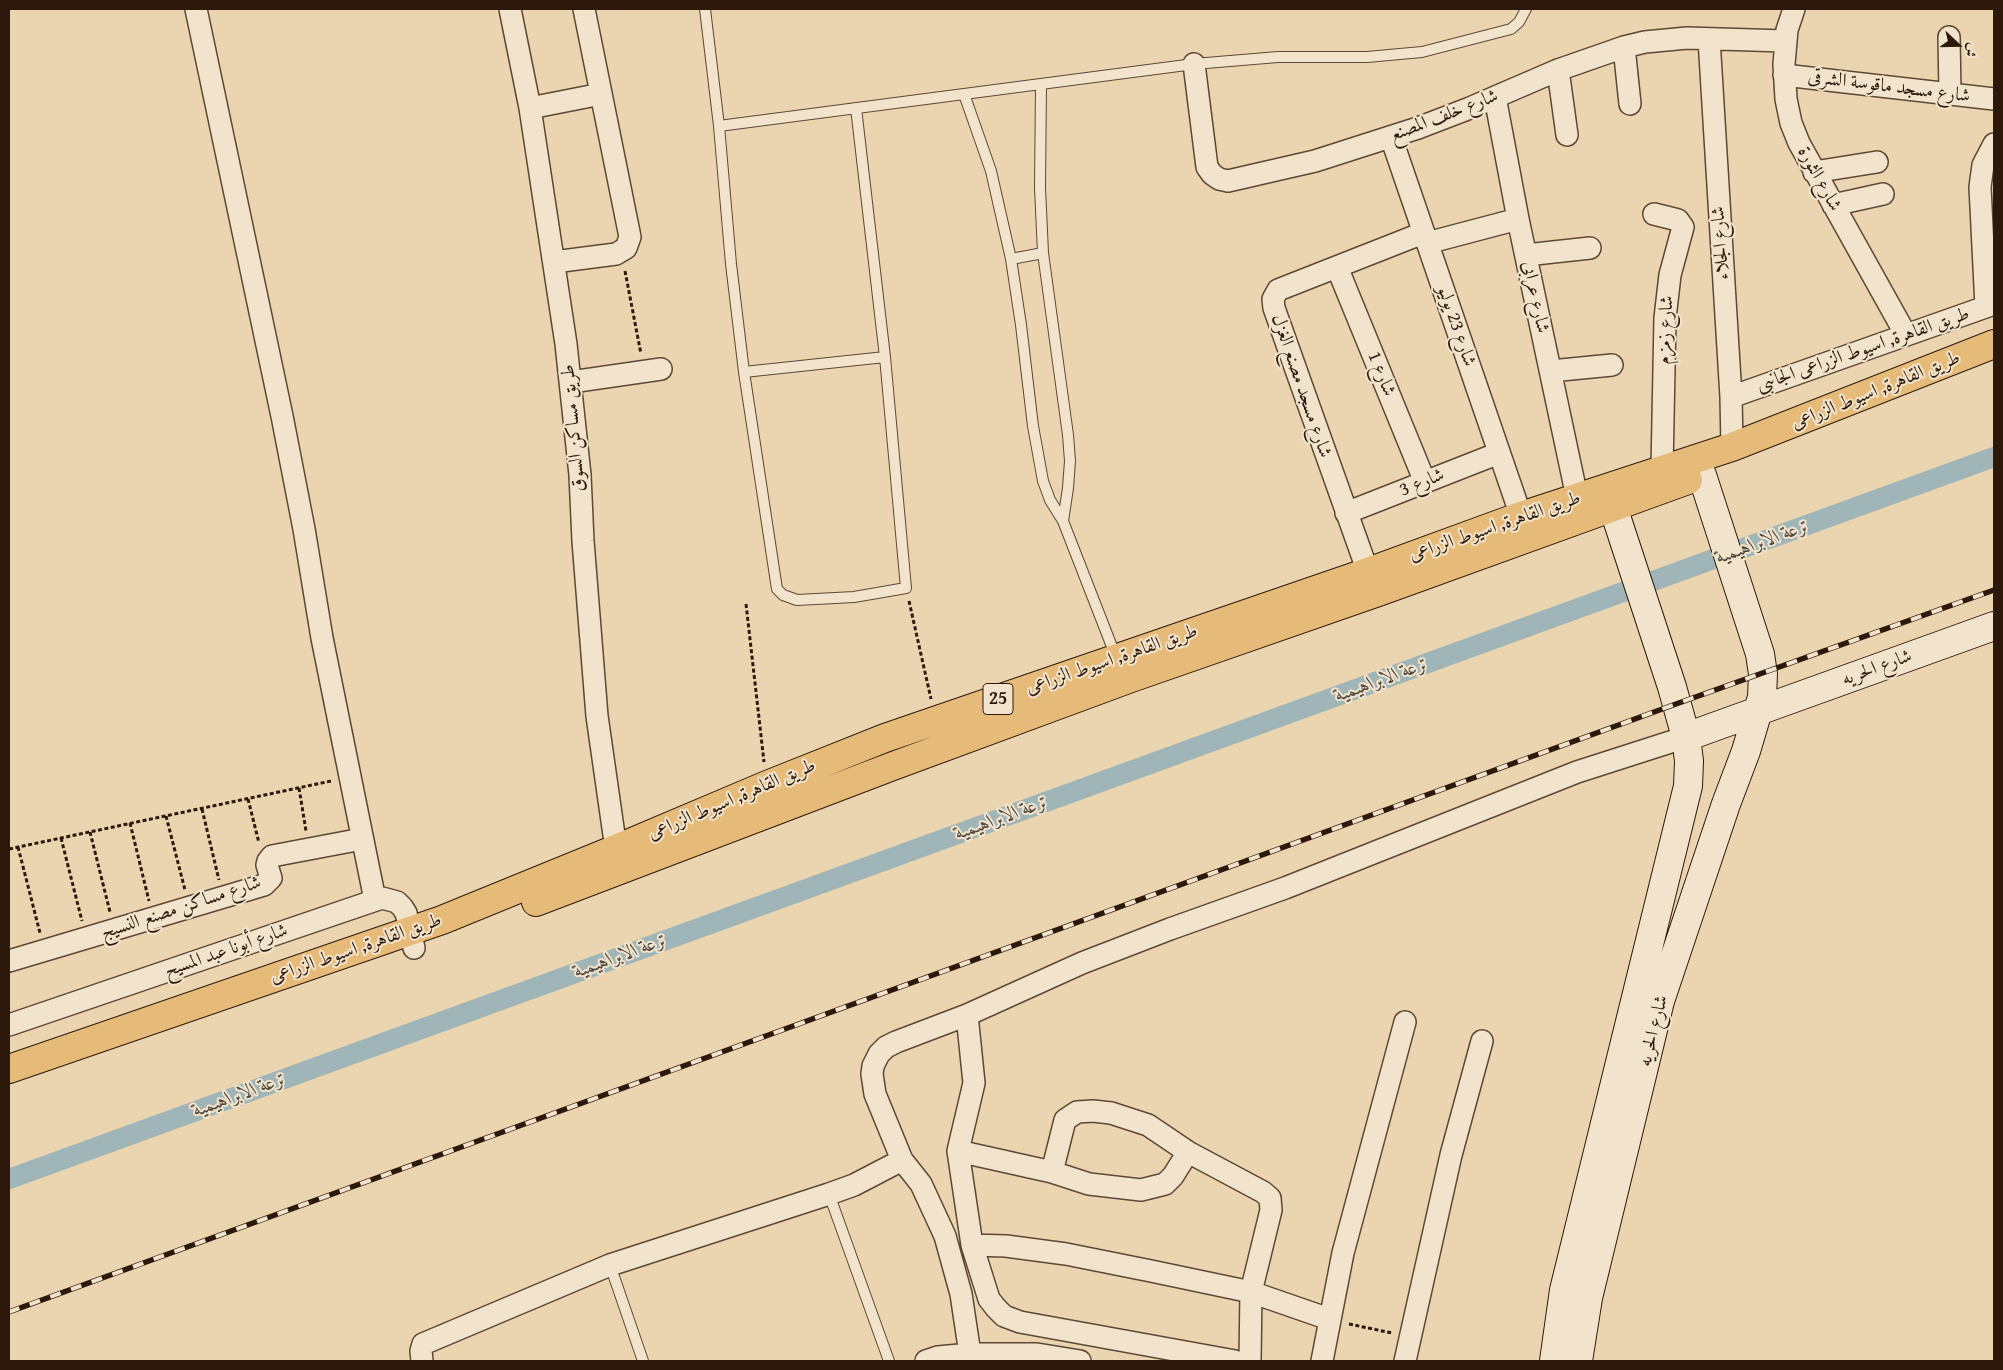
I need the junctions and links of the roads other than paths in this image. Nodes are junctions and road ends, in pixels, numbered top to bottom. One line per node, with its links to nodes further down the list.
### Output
1 (196, 9): 66 (street)
2 (510, 9): 21 (street, طريق مساكن السوق)
3 (584, 9): 15 (street)
4 (705, 9): 23 (lane)
5 (1526, 9): 11 (lane)
6 (1794, 9): 9 (street, شارع الثورة)
7 (1949, 37): 17 (street)
8 (1709, 39): 9 (street, شارع خلف المصنع); 10 (street, شارع خلف المصنع); 50 (street, شارع الجلاء)
9 (1785, 41): 13 (street, شارع الثورة)
10 (1624, 46): 12 (street, شارع خلف المصنع); 20 (street)
11 (1194, 64): 14 (lane); 25 (street, شارع خلف المصنع)
12 (1558, 70): 18 (street, شارع خلف المصنع); 24 (street)
13 (1784, 75): 17 (street, شارع مسجد ماقوسة الشرقى); 28 (street, شارع الثورة)
14 (1041, 85): 16 (lane); 35 (lane)
15 (601, 94): 21 (street); 38 (street)
16 (964, 94): 22 (lane); 37 (lane)
17 (1950, 94): 19 (street, شارع مسجد ماقوسة الشرقى)
18 (1495, 97): 25 (street, شارع خلف المصنع); 32 (street, شارع عرابى)
19 (1994, 99)
20 (1630, 104)
21 (530, 108): 38 (street, طريق مساكن السوق)
22 (856, 108): 23 (lane); 43 (lane)
23 (719, 126): 47 (lane)
24 (1567, 135)
25 (1391, 137): 33 (street, شارع 23 يوليو)
26 (1994, 144): 40 (street)
27 (1878, 162): 28 (street)
28 (1814, 172): 30 (street, شارع الثورة)
29 (1883, 194): 30 (street)
30 (1833, 205): 41 (street, شارع الثورة)
31 (1654, 214): 53 (street, شارع زمزم)
32 (1518, 219): 33 (street, شارع مسجد مصنع الغزل); 36 (street, شارع عرابى)
33 (1425, 238): 39 (street, شارع مسجد مصنع الغزل); 52 (street, شارع 23 يوليو)
34 (1590, 248): 36 (street)
35 (1043, 254): 37 (lane); 60 (lane)
36 (1526, 255): 48 (street, شارع عرابى)
37 (1011, 259): 60 (lane)
38 (554, 262): 49 (street, طريق مساكن السوق)
39 (1337, 267): 55 (street, شارع 1); 58 (street, شارع مسجد مصنع الغزل)
40 (1990, 306): 41 (street, طريق القاهرة, اسيوط الزراعى الجانبى)
41 (1906, 335): 50 (street, طريق القاهرة, اسيوط الزراعى الجانبى)
42 (1994, 344): 51 (highway, طريق القاهرة, اسيوط الزراعى / 25)
43 (885, 357): 47 (lane); 47 (lane)
44 (1994, 364): 54 (highway, طريق القاهرة, اسيوط الزراعى / 25)
45 (1612, 365): 48 (street)
46 (653, 370): 49 (street)
47 (744, 372)
48 (1551, 372): 56 (street, شارع عرابى)
49 (571, 382): 67 (street, طريق مساكن السوق)
50 (1731, 397): 51 (street, شارع الجلاء)
51 (1732, 447): 53 (highway, طريق القاهرة, اسيوط الزراعى / 25)
52 (1499, 453): 55 (street, شارع 3); 59 (street, شارع 23 يوليو)
53 (1662, 469): 56 (highway, طريق القاهرة, اسيوط الزراعى / 25)
54 (1702, 475): 57 (highway, طريق القاهرة, اسيوط الزراعى / 25); 64 (main road, شارع الحريه)
55 (1425, 482): 58 (street, شارع 3)
56 (1577, 498): 59 (highway, طريق القاهرة, اسيوط الزراعى / 25)
57 (1612, 507): 65 (main road, شارع الحريه); 69 (highway, طريق القاهرة, اسيوط الزراعى / 25)
58 (1346, 513): 61 (street, شارع مسجد مصنع الغزل)
59 (1521, 516): 61 (highway, طريق القاهرة, اسيوط الزراعى / 25)
60 (1063, 521): 63 (lane)
61 (1368, 572): 63 (highway, طريق القاهرة, اسيوط الزراعى / 25)
62 (1994, 626): 64 (main road, شارع الحريه)
63 (1116, 658): 67 (highway, طريق القاهرة, اسيوط الزراعى / 25)
64 (1760, 709): 65 (main road, شارع الحريه); 99 (main road, شارع الحريه)
65 (1686, 737): 72 (street); 98 (main road, شارع الحريه)
66 (362, 839): 68 (street); 70 (street, شارع مساكن مصنع النسيج)
67 (616, 849): 69 (highway, طريق القاهرة, اسيوط الزراعى / 25)
68 (374, 900): 69 (street, شارع أبونا عبد المسيح); 74 (street, شارع أبونا عبد المسيح)
69 (412, 939): 71 (highway, طريق القاهرة, اسيوط الزراعى / 25)
70 (9, 961)
71 (273, 987): 76 (highway, طريق القاهرة, اسيوط الزراعى / 25); 77 (highway, طريق القاهرة, اسيوط الزراعى / 25)
72 (967, 1014): 78 (street); 80 (street)
73 (1405, 1022): 86 (street)
74 (9, 1025)
75 (1482, 1041): 97 (street)
76 (9, 1069)
77 (9, 1089)
78 (958, 1151): 81 (street); 83 (street)
79 (1188, 1152): 81 (street); 81 (street); 85 (street)
80 (902, 1160): 82 (street); 87 (street)
81 (1052, 1172)
82 (829, 1194): 84 (street); 92 (lane)
83 (972, 1245): 85 (street); 94 (street)
84 (610, 1265): 90 (street); 91 (lane)
85 (1251, 1292): 86 (street); 95 (street)
86 (1329, 1319): 96 (street)
87 (970, 1354): 88 (street); 89 (street)
88 (1036, 1358): 93 (street)
89 (934, 1360)
90 (422, 1361)
91 (643, 1361)
92 (889, 1361)
93 (1080, 1361)
94 (1235, 1361)
95 (1250, 1361)
96 (1322, 1361)
97 (1405, 1361)
98 (1554, 1361)
99 (1578, 1361)

